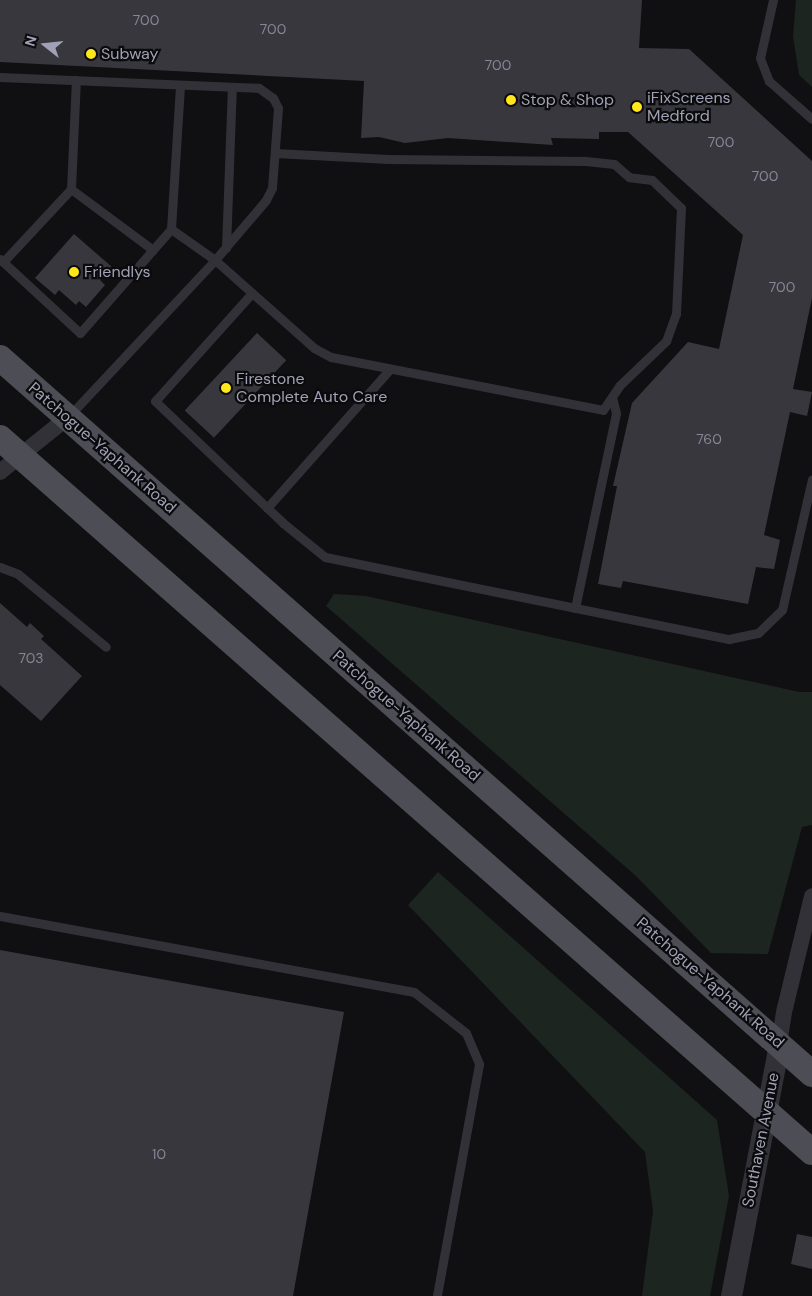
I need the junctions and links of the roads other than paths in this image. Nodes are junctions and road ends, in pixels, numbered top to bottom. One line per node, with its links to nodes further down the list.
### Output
1 (773, 0): 6 (lane)
2 (0, 77): 3 (lane)
3 (76, 80): 4 (lane); 8 (lane)
4 (180, 85): 5 (lane); 9 (lane)
5 (232, 87): 7 (lane); 10 (lane)
6 (812, 119)
7 (275, 153): 10 (lane); 17 (lane)
8 (71, 189): 11 (lane); 13 (lane)
9 (171, 229): 11 (lane); 12 (lane)
10 (226, 248): 12 (lane)
11 (153, 250): 13 (lane)
12 (215, 260): 14 (lane); 18 (lane)
13 (1, 261)
14 (252, 293): 16 (lane); 23 (lane)
15 (0, 358): 18 (main road, Patchogue-Yaphank Road)
16 (390, 369): 17 (lane); 23 (lane)
17 (612, 397): 25 (lane)
18 (67, 418): 20 (street); 29 (main road, Patchogue-Yaphank Road)
19 (0, 438): 20 (main road)
20 (21, 457): 21 (street); 31 (main road)
21 (0, 472)
22 (812, 479): 25 (lane)
23 (267, 508): 25 (lane)
24 (0, 567): 26 (lane)
25 (575, 608)
26 (106, 647)
27 (811, 896): 29 (street, Southaven Avenue)
28 (0, 916): 33 (lane)
29 (779, 1044): 30 (main road, Patchogue-Yaphank Road); 31 (street, Southaven Avenue)
30 (812, 1074)
31 (766, 1113): 32 (main road); 34 (street, Southaven Avenue)
32 (812, 1152)
33 (437, 1296)
34 (731, 1296)

